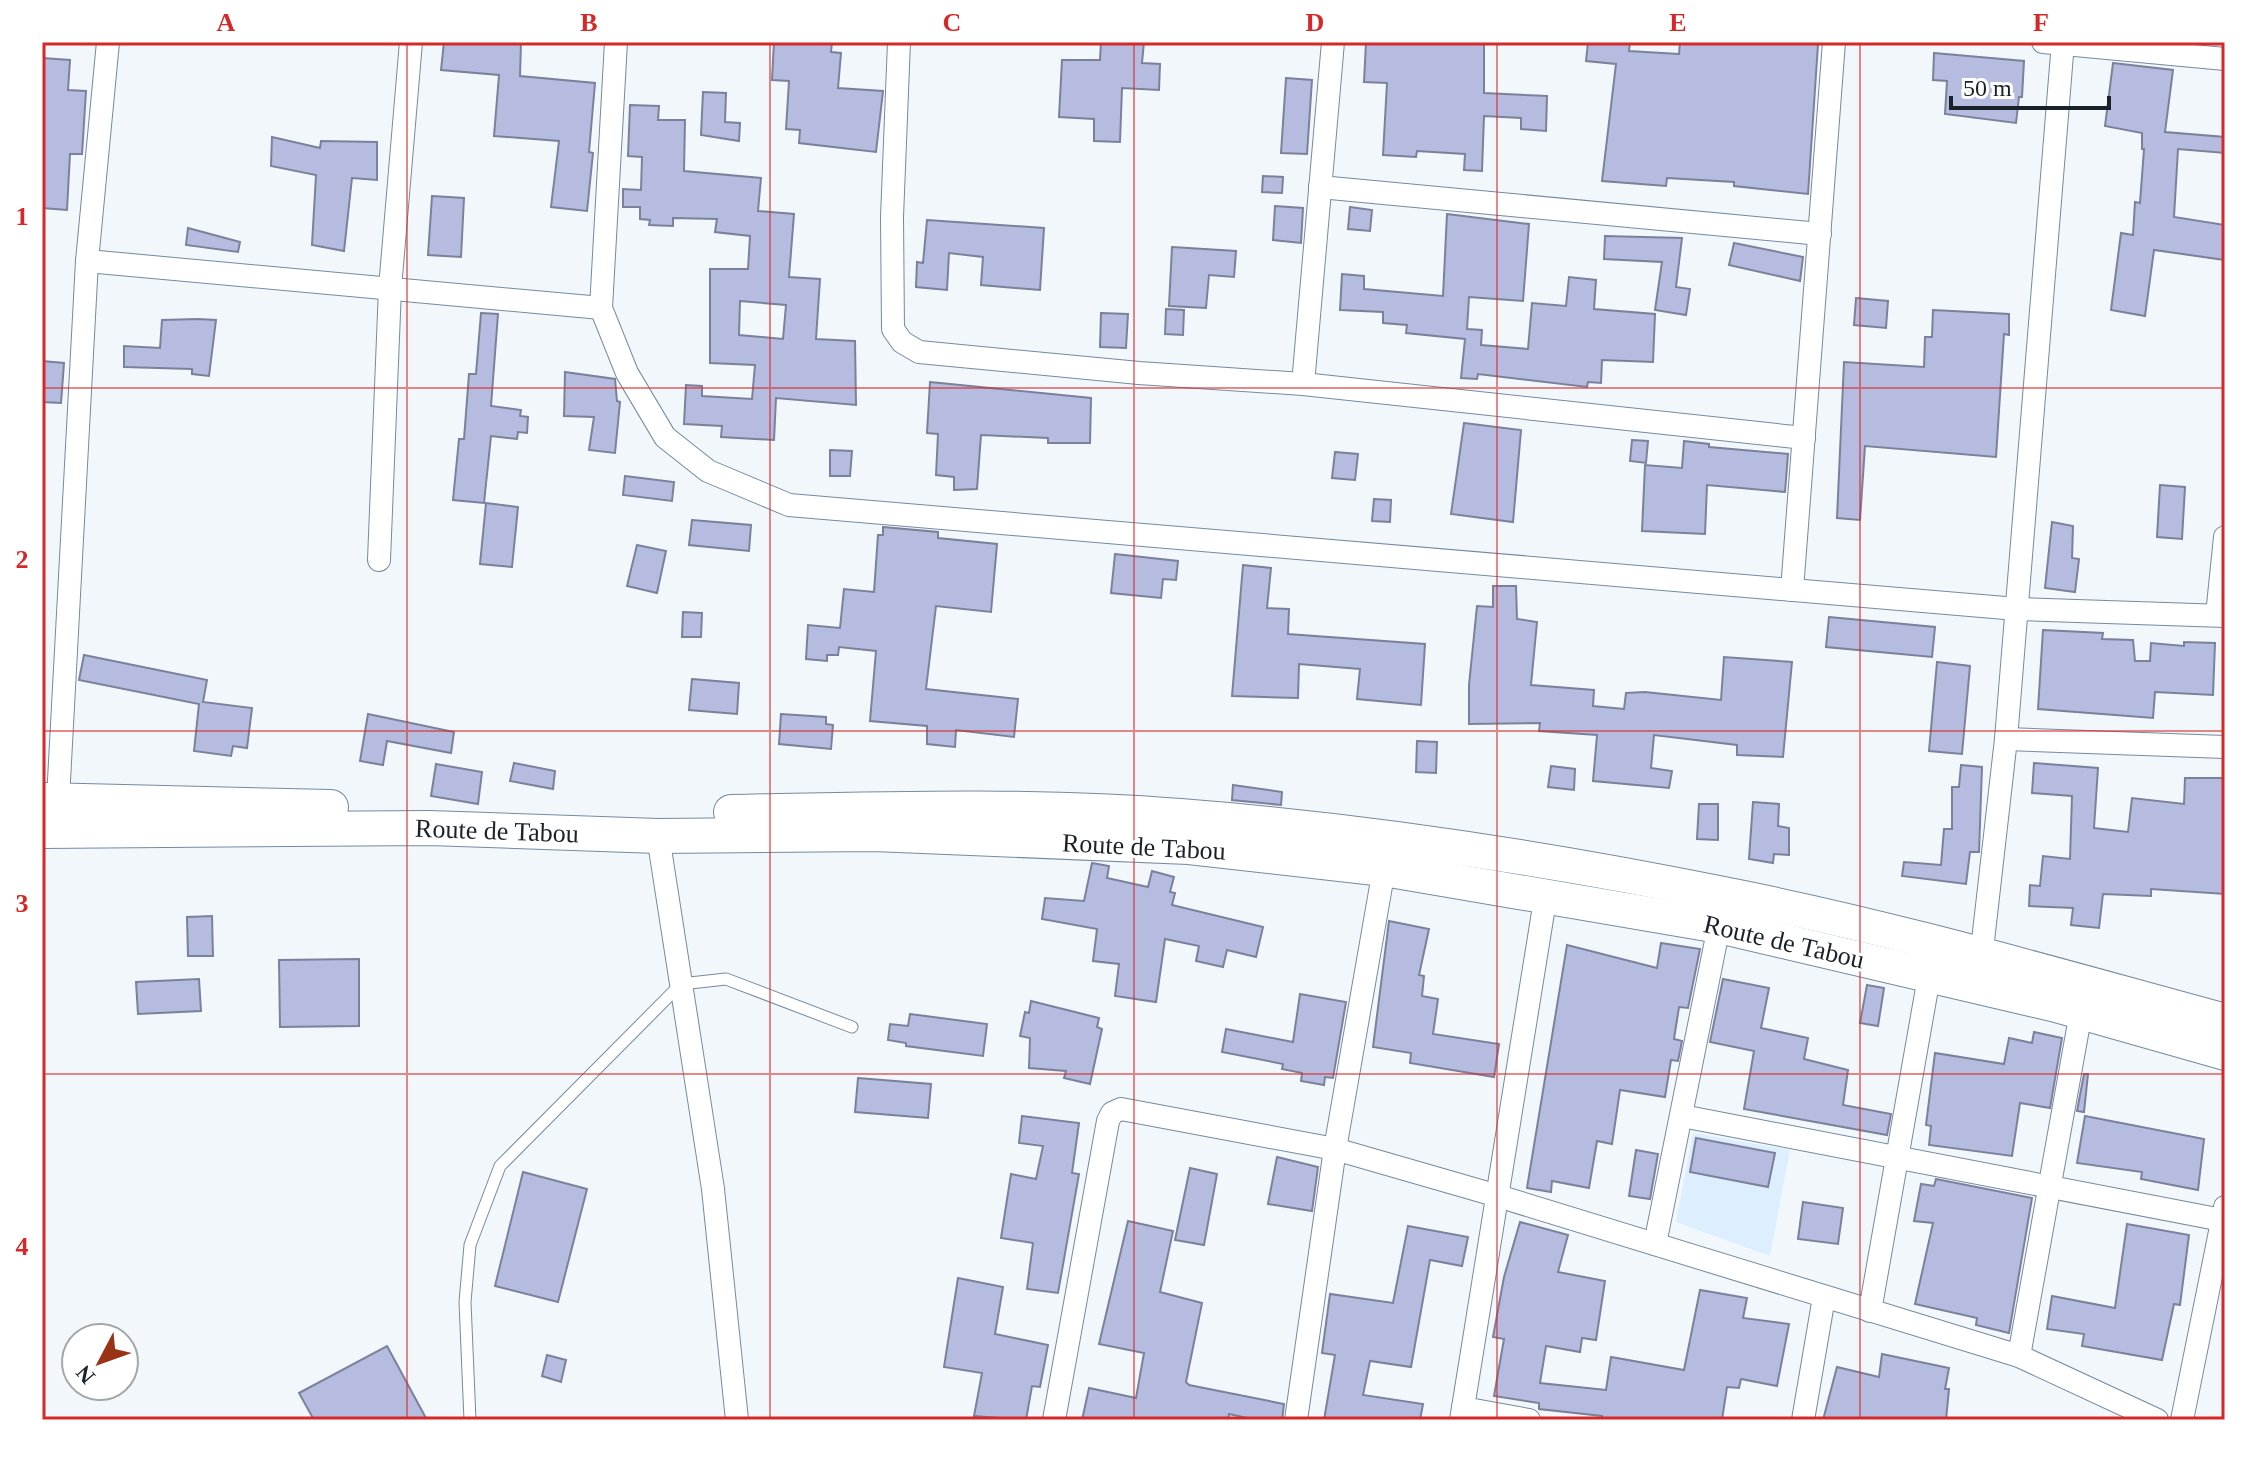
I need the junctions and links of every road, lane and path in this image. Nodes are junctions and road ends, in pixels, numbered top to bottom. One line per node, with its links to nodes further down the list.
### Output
1 (108, 42): 11 (street)
2 (411, 42): 12 (street)
3 (616, 42): 13 (street)
4 (899, 42): 14 (street)
5 (1333, 42): 9 (street)
6 (1834, 42): 10 (street)
7 (2056, 43): 8 (street); 19 (street)
8 (2225, 59)
9 (1320, 187): 10 (street); 14 (street)
10 (1820, 234): 15 (street)
11 (87, 261): 12 (street); 23 (street)
12 (390, 288): 13 (street); 17 (street)
13 (601, 308): 18 (street)
14 (1303, 384): 15 (street)
15 (1804, 438): 18 (street)
16 (2225, 537): 20 (street)
17 (379, 560)
18 (1792, 590): 19 (street)
19 (2017, 609): 20 (street); 21 (street)
20 (2221, 615)
21 (2006, 739): 22 (street); 29 (street)
22 (2225, 747)
23 (50, 800): 29 (main road, Route de Tabou)
24 (42, 831): 25 (main road, Route de Tabou)
25 (658, 836): 26 (main road, Route de Tabou); 31 (street)
26 (1384, 869): 27 (main road, Route de Tabou); 37 (street)
27 (1546, 894): 28 (main road, Route de Tabou); 40 (street)
28 (1719, 926): 30 (main road, Route de Tabou); 36 (street)
29 (1979, 971): 30 (main road, Route de Tabou); 32 (main road, Route de Tabou); 33 (main road, Route de Tabou)
30 (1929, 977): 38 (street)
31 (681, 984): 34 (lane); 47 (lane); 48 (street)
32 (2081, 1012): 35 (main road, Route de Tabou); 39 (street)
33 (2225, 1021)
34 (852, 1027)
35 (2225, 1053)
36 (1682, 1116): 38 (street); 42 (street)
37 (1335, 1149): 40 (street); 49 (street); 50 (street)
38 (1895, 1155): 39 (street); 44 (street)
39 (2049, 1185): 41 (street); 45 (street)
40 (1498, 1196): 42 (street); 46 (street)
41 (2224, 1213): 54 (street)
42 (1655, 1244): 43 (street)
43 (1824, 1297): 44 (street); 52 (street)
44 (1870, 1311): 45 (street)
45 (2019, 1356): 53 (street)
46 (1462, 1414): 51 (street)
47 (470, 1420)
48 (737, 1420)
49 (1054, 1420)
50 (1296, 1420)
51 (1529, 1420)
52 (1803, 1420)
53 (2157, 1420)
54 (2182, 1420)

